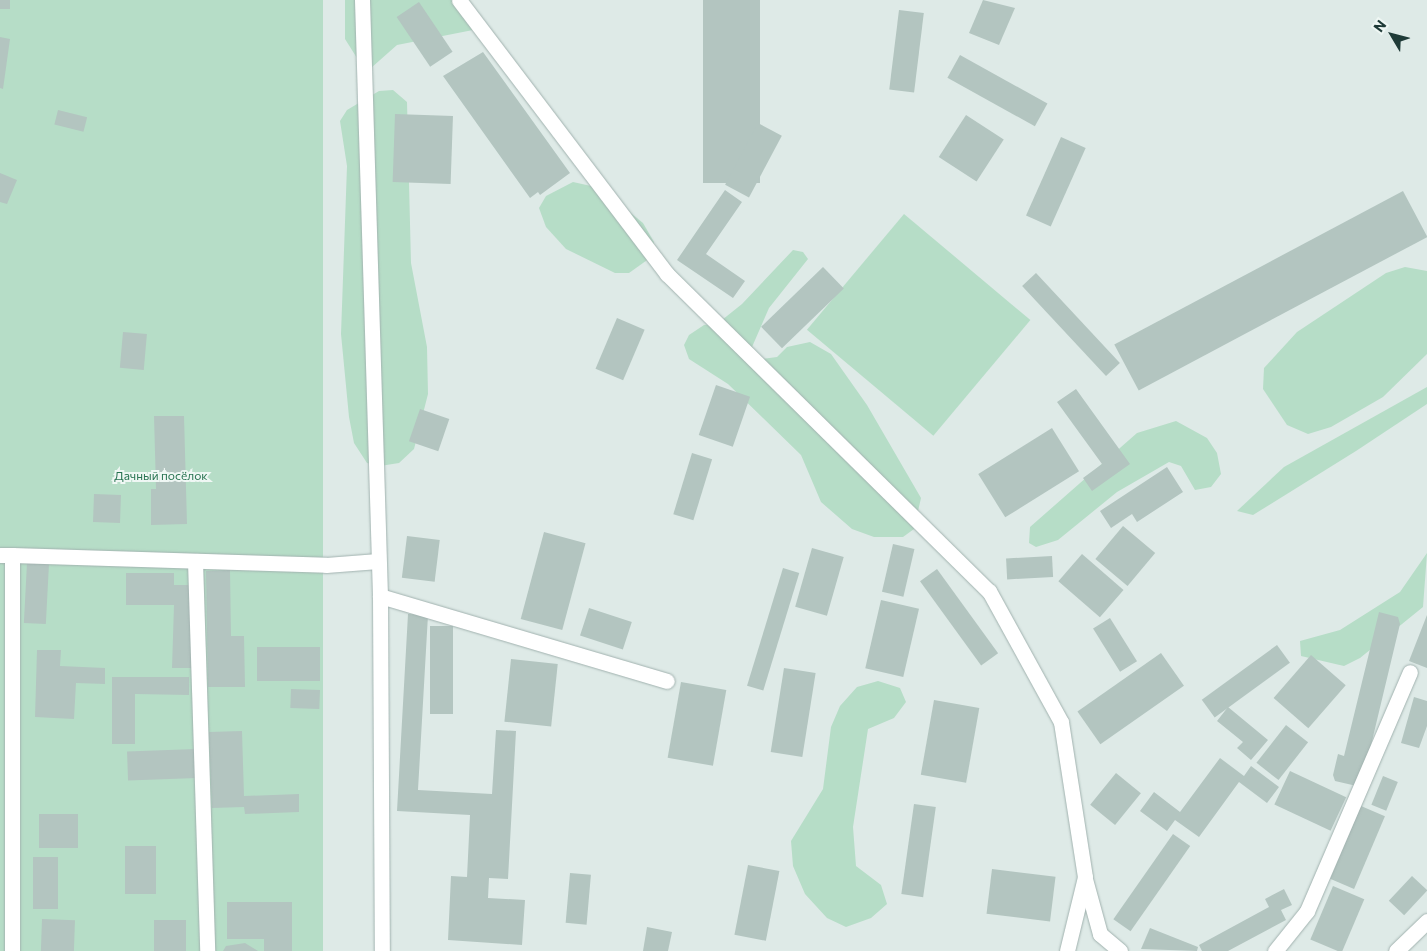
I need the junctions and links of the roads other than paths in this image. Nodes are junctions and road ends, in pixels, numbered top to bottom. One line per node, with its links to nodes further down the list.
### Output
1 (362, 0): 5 (main road)
2 (459, 0): 9 (main road)
3 (6, 555): 4 (main road); 12 (main road)
4 (196, 561): 5 (main road); 13 (main road)
5 (378, 561): 6 (main road)
6 (380, 596): 8 (main road); 14 (main road)
7 (1410, 672): 11 (main road)
8 (666, 681)
9 (1085, 877): 15 (main road); 16 (main road)
10 (1427, 920): 17 (main road)
11 (1283, 949)
12 (12, 951)
13 (207, 951)
14 (382, 951)
15 (1067, 951)
16 (1120, 951)
17 (1396, 951)

